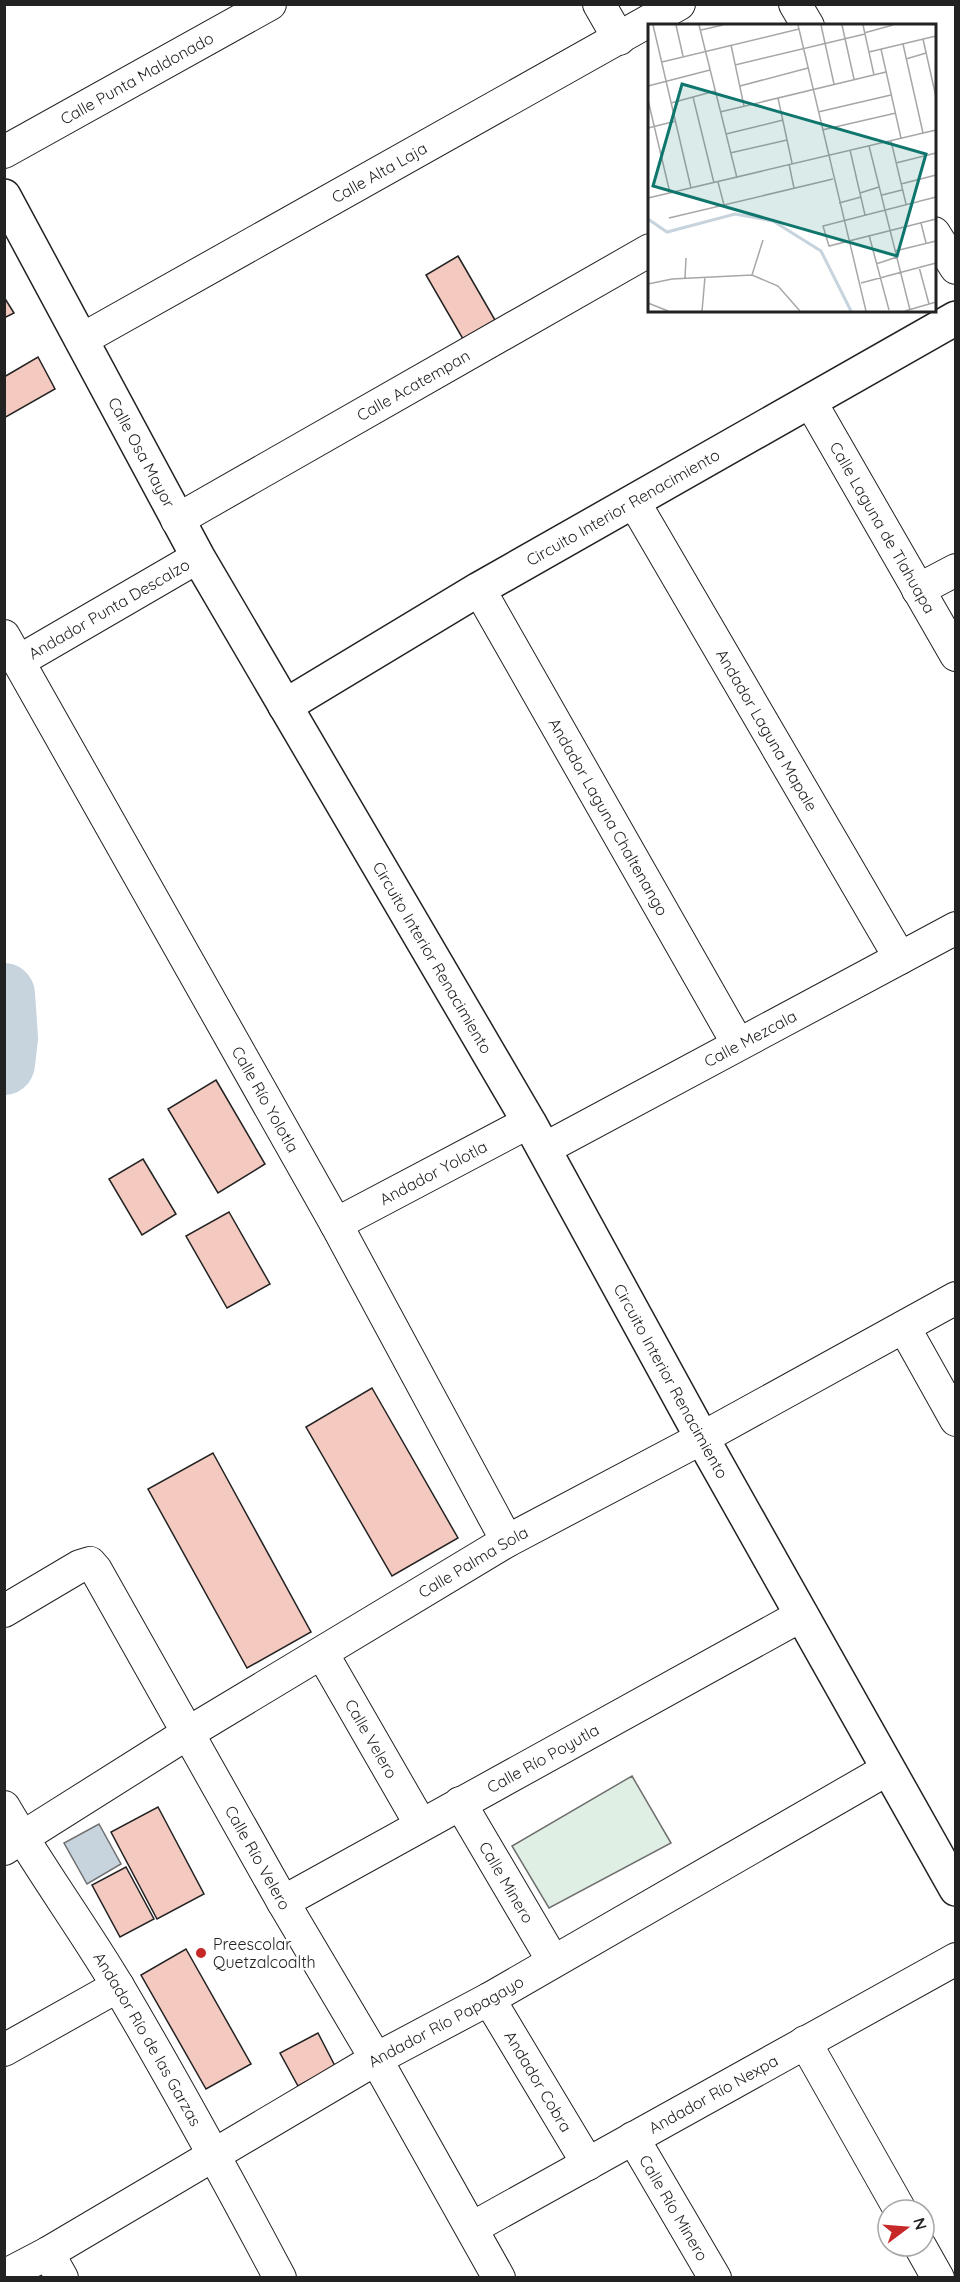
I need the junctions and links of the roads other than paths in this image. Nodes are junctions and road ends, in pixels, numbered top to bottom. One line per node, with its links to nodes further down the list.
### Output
1 (270, 4): 7 (street, Calle Punta Maldonado)
2 (599, 4): 6 (street)
3 (679, 4): 6 (street, Calle Alta Laja)
4 (795, 4): 5 (street)
5 (807, 24)
6 (619, 39): 13 (street, Calle Alta Laja)
7 (4, 152)
8 (4, 196): 13 (main road, Calle Osa Mayor)
9 (936, 236): 11 (street)
10 (648, 251): 16 (street, Calle Acatempan)
11 (956, 268)
12 (956, 318): 14 (main road, Circuito Interior Renacimiento)
13 (81, 340): 16 (main road, Calle Osa Mayor)
14 (810, 401): 15 (main road, Circuito Interior Renacimiento); 20 (street, Calle Laguna de Tlahuapa)
15 (634, 502): 19 (main road, Circuito Interior Renacimiento); 25 (street, Andador Laguna Mapale)
16 (177, 520): 17 (main road, Calle Osa Mayor)
17 (198, 557): 21 (street, Andador Punta Descalzo); 23 (main road, Calle Osa Mayor)
18 (956, 570): 20 (street)
19 (479, 589): 23 (main road, Circuito Interior Renacimiento); 26 (street, Andador Laguna Chaltenango)
20 (918, 590): 22 (street, Calle Laguna de Tlahuapa)
21 (12, 648): 28 (street, Calle Río Yolotla)
22 (956, 655)
23 (285, 706): 27 (main road, Circuito Interior Renacimiento)
24 (956, 928): 25 (street, Calle Mezcala)
25 (900, 958): 26 (street, Calle Mezcala)
26 (738, 1044): 27 (street, Calle Mezcala)
27 (537, 1136): 28 (street, Andador Yolotla); 32 (main road, Circuito Interior Renacimiento)
28 (336, 1224): 33 (street, Calle Río Yolotla)
29 (956, 1298): 30 (street, Calle Palma Sola)
30 (904, 1328): 31 (street); 32 (street, Calle Palma Sola)
31 (956, 1420)
32 (702, 1438): 33 (street, Calle Palma Sola); 35 (main road, Circuito Interior Renacimiento)
33 (507, 1541): 36 (street, Calle Palma Sola)
34 (4, 1611): 37 (street, Calle Río Velero)
35 (802, 1615): 38 (main road, Circuito Interior Renacimiento); 39 (street, Calle Río Poyutla)
36 (322, 1653): 37 (street, Calle Palma Sola); 41 (street, Calle Velero)
37 (188, 1733): 42 (street, Calle Palma Sola); 44 (street, Calle Río Velero)
38 (888, 1769): 43 (main road, Circuito Interior Renacimiento); 46 (street, Andador Río Papagayo)
39 (460, 1803): 41 (street, Calle Río Poyutla); 46 (street, Calle Minero)
40 (4, 1807): 42 (street, Andador Río de las Garzas)
41 (421, 1825): 44 (street, Calle Río Poyutla)
42 (13, 1843): 47 (street, Andador Río de las Garzas)
43 (956, 1889)
44 (283, 1902): 51 (street, Calle Río Velero)
45 (956, 1959): 49 (street, Andador Río Nexpa)
46 (553, 1961): 48 (street, Andador Río Papagayo)
47 (118, 1986): 50 (street); 53 (street, Andador Río de las Garzas)
48 (489, 1999): 51 (street, Andador Río Papagayo); 54 (street, Andador Cobra)
49 (806, 2042): 52 (street, Andador Río Nexpa); 55 (street)
50 (4, 2050)
51 (376, 2059): 53 (street, Andador Río Papagayo); 56 (street, Calle Río Velero)
52 (633, 2138): 54 (street, Andador Río Nexpa); 62 (street, Calle Río Minero)
53 (213, 2154): 58 (street, Andador Río Papagayo); 60 (street, Andador Río de las Garzas)
54 (588, 2164): 56 (street, Andador Río Nexpa)
55 (893, 2198)
56 (472, 2228): 61 (street, Calle Río Velero)
57 (927, 2258): 63 (street)
58 (55, 2265): 59 (street, Andador Río Papagayo)
59 (4, 2276)
60 (280, 2277)
61 (499, 2277)
62 (715, 2277)
63 (938, 2277)

